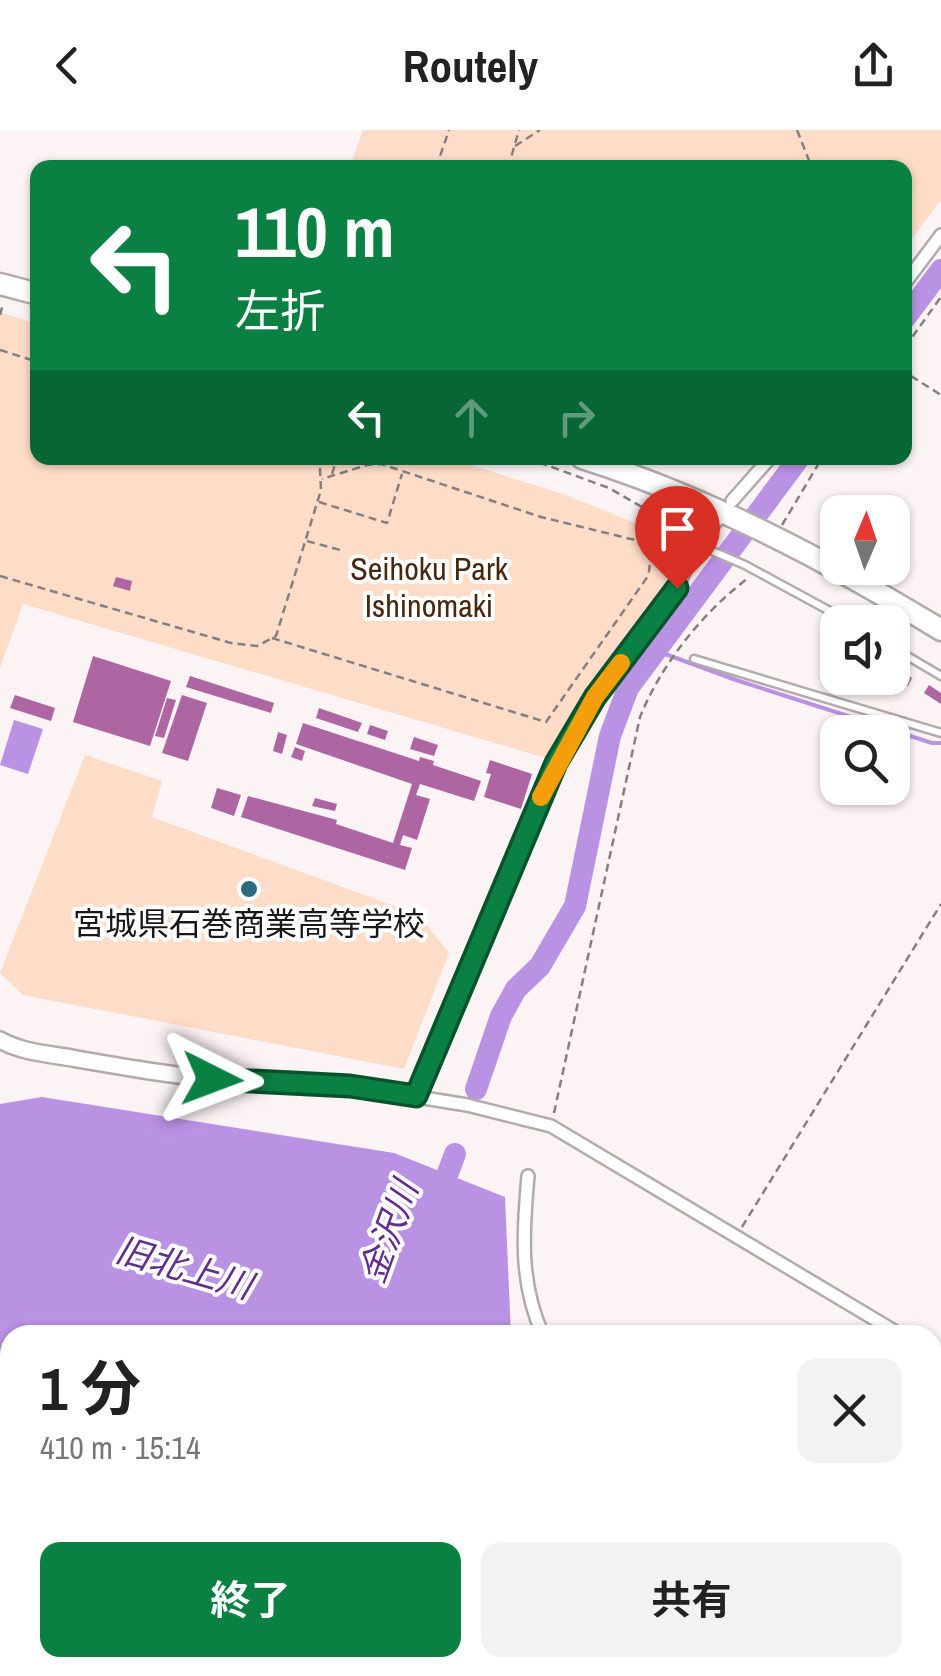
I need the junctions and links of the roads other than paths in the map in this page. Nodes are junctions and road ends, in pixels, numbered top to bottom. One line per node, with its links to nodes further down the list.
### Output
1 (941, 234): 2 (street)
2 (912, 273)
3 (2, 294): 4 (highway)
4 (30, 294)
5 (602, 465): 7 (highway)
6 (765, 465): 7 (street)
7 (729, 511): 8 (street); 10 (highway)
8 (700, 540): 9 (lane); 17 (street)
9 (820, 606)
10 (941, 630)
11 (694, 658): 14 (lane)
12 (910, 658): 13 (lane)
13 (941, 676)
14 (941, 733)
15 (0, 1040): 16 (street)
16 (234, 1081): 17 (street)
17 (416, 1096): 20 (street)
18 (528, 1176): 19 (street)
19 (539, 1325)
20 (884, 1325)

